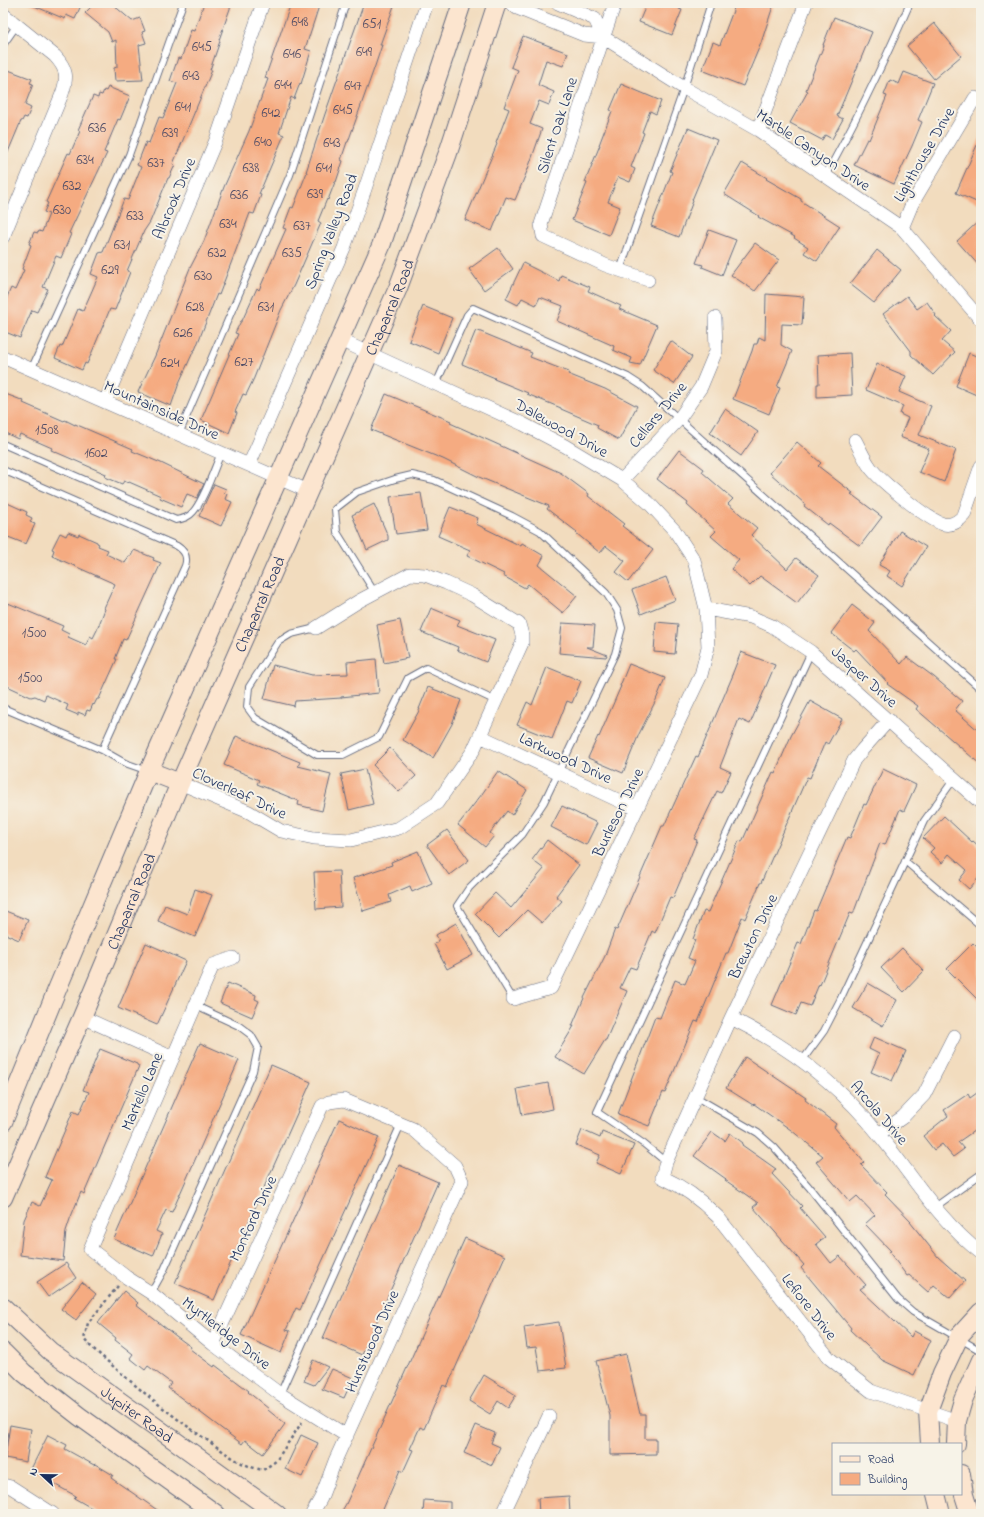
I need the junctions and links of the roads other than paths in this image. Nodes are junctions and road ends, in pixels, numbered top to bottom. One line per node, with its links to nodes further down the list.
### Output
1 (182, 3): 32 (lane)
2 (263, 3): 34 (street, Albrook Drive)
3 (346, 3): 36 (lane)
4 (427, 3): 40 (street, Spring Valley Road)
5 (462, 3): 29 (main road, Chaparral Road)
6 (497, 3): 30 (main road, Chaparral Road)
7 (511, 3): 17 (street, Marble Canyon Drive)
8 (558, 3): 17 (street)
9 (615, 3): 17 (street, Silent Oak Lane)
10 (711, 3): 19 (lane)
11 (806, 3): 21 (street)
12 (910, 3): 22 (lane)
13 (977, 3): 14 (lane)
14 (981, 5)
15 (3, 14): 16 (street)
16 (17, 25): 18 (lane); 24 (street)
17 (603, 37): 19 (street, Marble Canyon Drive); 25 (street, Silent Oak Lane)
18 (3, 45)
19 (684, 88): 21 (street, Marble Canyon Drive); 25 (lane)
20 (978, 100): 23 (street, Lighthouse Drive)
21 (758, 130): 22 (street, Marble Canyon Drive)
22 (825, 176): 23 (street, Marble Canyon Drive)
23 (902, 228): 28 (street, Marble Canyon Drive)
24 (3, 237)
25 (620, 271): 26 (street)
26 (648, 280)
27 (715, 318): 35 (street, Cellars Drive)
28 (981, 320)
29 (340, 340): 30 (street, Dalewood Drive); 43 (main road, Chaparral Road)
30 (368, 352): 33 (street, Dalewood Drive); 45 (main road, Chaparral Road)
31 (3, 357): 32 (street, Mountainside Drive)
32 (31, 370): 34 (street, Mountainside Drive)
33 (436, 384): 35 (lane); 44 (street, Dalewood Drive)
34 (105, 402): 36 (street, Mountainside Drive)
35 (679, 419): 44 (street, Cellars Drive); 50 (lane)
36 (179, 434): 39 (street, Mountainside Drive)
37 (855, 440): 41 (street)
38 (3, 444): 39 (lane)
39 (221, 453): 40 (street, Mountainside Drive)
40 (249, 465): 43 (street, Mountainside Drive)
41 (981, 466)
42 (3, 470): 55 (lane)
43 (279, 478): 45 (street, Mountainside Drive); 56 (main road, Chaparral Road)
44 (622, 480): 47 (street, Dalewood Drive)
45 (308, 491): 59 (main road, Chaparral Road)
46 (375, 593): 48 (street, Cloverleaf Drive); 51 (street, Cloverleaf Drive); 57 (lane)
47 (706, 609): 49 (street, Jasper Drive); 61 (street, Burleson Drive)
48 (316, 628): 51 (lane)
49 (811, 652): 53 (street, Jasper Drive); 76 (lane)
50 (981, 689)
51 (496, 701): 54 (street, Cloverleaf Drive)
52 (3, 708): 55 (lane)
53 (889, 720): 58 (street, Jasper Drive); 68 (street, Brewton Drive)
54 (480, 736): 57 (street, Larkwood Drive); 59 (street, Cloverleaf Drive)
55 (102, 750): 56 (lane)
56 (149, 771): 59 (main road); 73 (main road, Chaparral Road)
57 (558, 772): 61 (street, Larkwood Drive); 65 (lane)
58 (954, 779): 60 (street, Jasper Drive); 62 (lane)
59 (180, 783): 67 (main road, Chaparral Road)
60 (981, 803)
61 (637, 809): 65 (street, Burleson Drive)
62 (905, 860): 63 (lane); 71 (lane)
63 (981, 926)
64 (233, 958): 66 (street, Martello Lane)
65 (513, 999)
66 (196, 1006): 70 (street, Martello Lane); 83 (lane)
67 (82, 1017): 70 (street); 79 (main road, Chaparral Road)
68 (731, 1018): 71 (street, Arcola Drive); 72 (street, Brewton Drive)
69 (954, 1036): 75 (street)
70 (173, 1058): 81 (street, Martello Lane)
71 (802, 1060): 75 (street, Arcola Drive)
72 (696, 1098): 76 (street, Brewton Drive); 86 (lane)
73 (3, 1122)
74 (401, 1124): 87 (street, Monford Drive); 91 (lane); 95 (street, Hurstwood Drive)
75 (879, 1134): 80 (street, Arcola Drive)
76 (666, 1162): 78 (street, Brewton Drive)
77 (981, 1174): 80 (lane)
78 (662, 1177): 92 (street, Leflore Drive)
79 (3, 1198)
80 (935, 1207): 82 (street, Arcola Drive)
81 (90, 1249): 83 (street, Myrtleridge Drive)
82 (981, 1253)
83 (151, 1293): 87 (street, Myrtleridge Drive)
84 (3, 1307): 103 (main road, Jupiter Road)
85 (981, 1312): 86 (main road)
86 (958, 1339): 88 (lane); 92 (main road)
87 (213, 1344): 91 (street, Myrtleridge Drive)
88 (981, 1351)
89 (3, 1352): 102 (main road)
90 (981, 1360): 94 (main road)
91 (280, 1394): 95 (street, Myrtleridge Drive)
92 (928, 1410): 94 (street, Leflore Drive); 96 (main road)
93 (549, 1416): 105 (street)
94 (957, 1421): 97 (main road)
95 (347, 1436): 104 (street, Hurstwood Drive)
96 (930, 1443)
97 (956, 1443)
98 (962, 1481): 107 (main road)
99 (3, 1485): 101 (street)
100 (936, 1495): 106 (main road)
101 (53, 1514)
102 (216, 1514)
103 (277, 1514)
104 (312, 1514)
105 (503, 1514)
106 (941, 1514)
107 (970, 1514)

